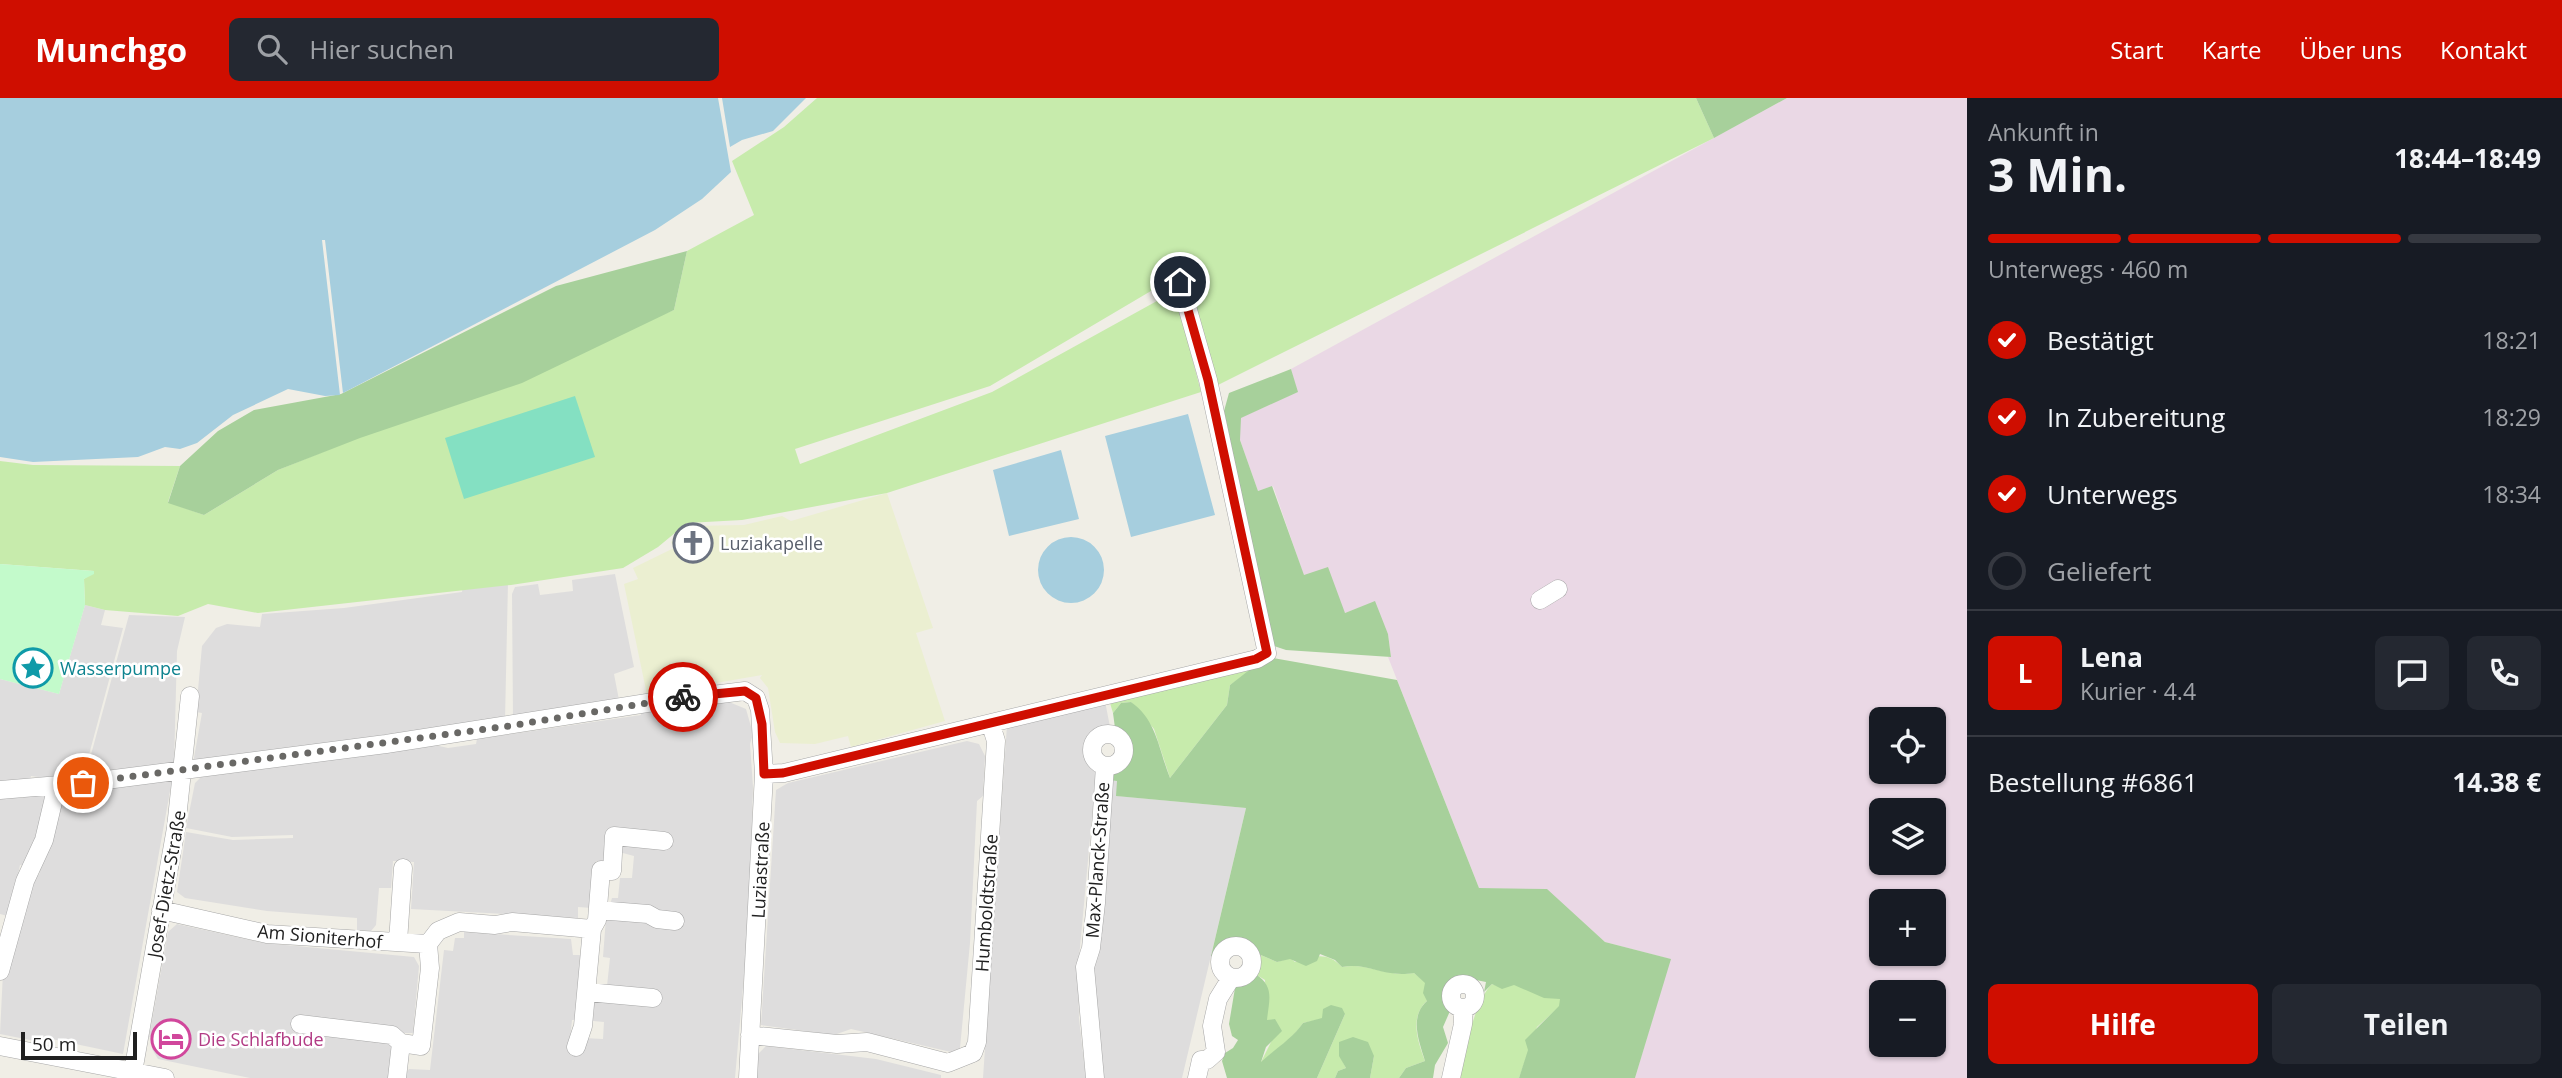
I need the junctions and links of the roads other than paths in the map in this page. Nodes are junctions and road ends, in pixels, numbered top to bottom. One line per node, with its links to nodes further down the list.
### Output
1 (1180, 282): 5 (street)
2 (1558, 589): 3 (street)
3 (1541, 600)
4 (190, 696): 7 (street, Josef-Dietz-Straße)
5 (991, 725): 8 (street); 25 (street, Humboldtstraße)
6 (1105, 766): 33 (street, Max-Planck-Straße)
7 (184, 770): 8 (street, Luziastraße); 9 (street); 13 (street, Josef-Dietz-Straße)
8 (764, 774): 25 (street, Luziastraße)
9 (57, 785): 10 (street); 19 (street)
10 (0, 790)
11 (664, 841): 14 (street)
12 (403, 868): 17 (street, Am Sioniterhof)
13 (161, 910): 17 (street, Am Sioniterhof); 29 (street, Josef-Dietz-Straße)
14 (598, 910): 15 (street); 16 (street)
15 (676, 921)
16 (592, 929): 18 (street); 21 (street)
17 (398, 942): 18 (street, Am Sioniterhof)
18 (428, 944): 26 (street)
19 (0, 971)
20 (1230, 978): 34 (street)
21 (587, 992): 22 (street); 28 (street)
22 (653, 998)
23 (1463, 1008): 35 (street)
24 (300, 1024): 26 (street)
25 (750, 1034): 32 (street, Luziastraße)
26 (401, 1043): 31 (street)
27 (0, 1046): 29 (street)
28 (576, 1047)
29 (133, 1072): 30 (street)
30 (165, 1078)
31 (397, 1078)
32 (748, 1078)
33 (1095, 1078)
34 (1197, 1078)
35 (1451, 1078)

